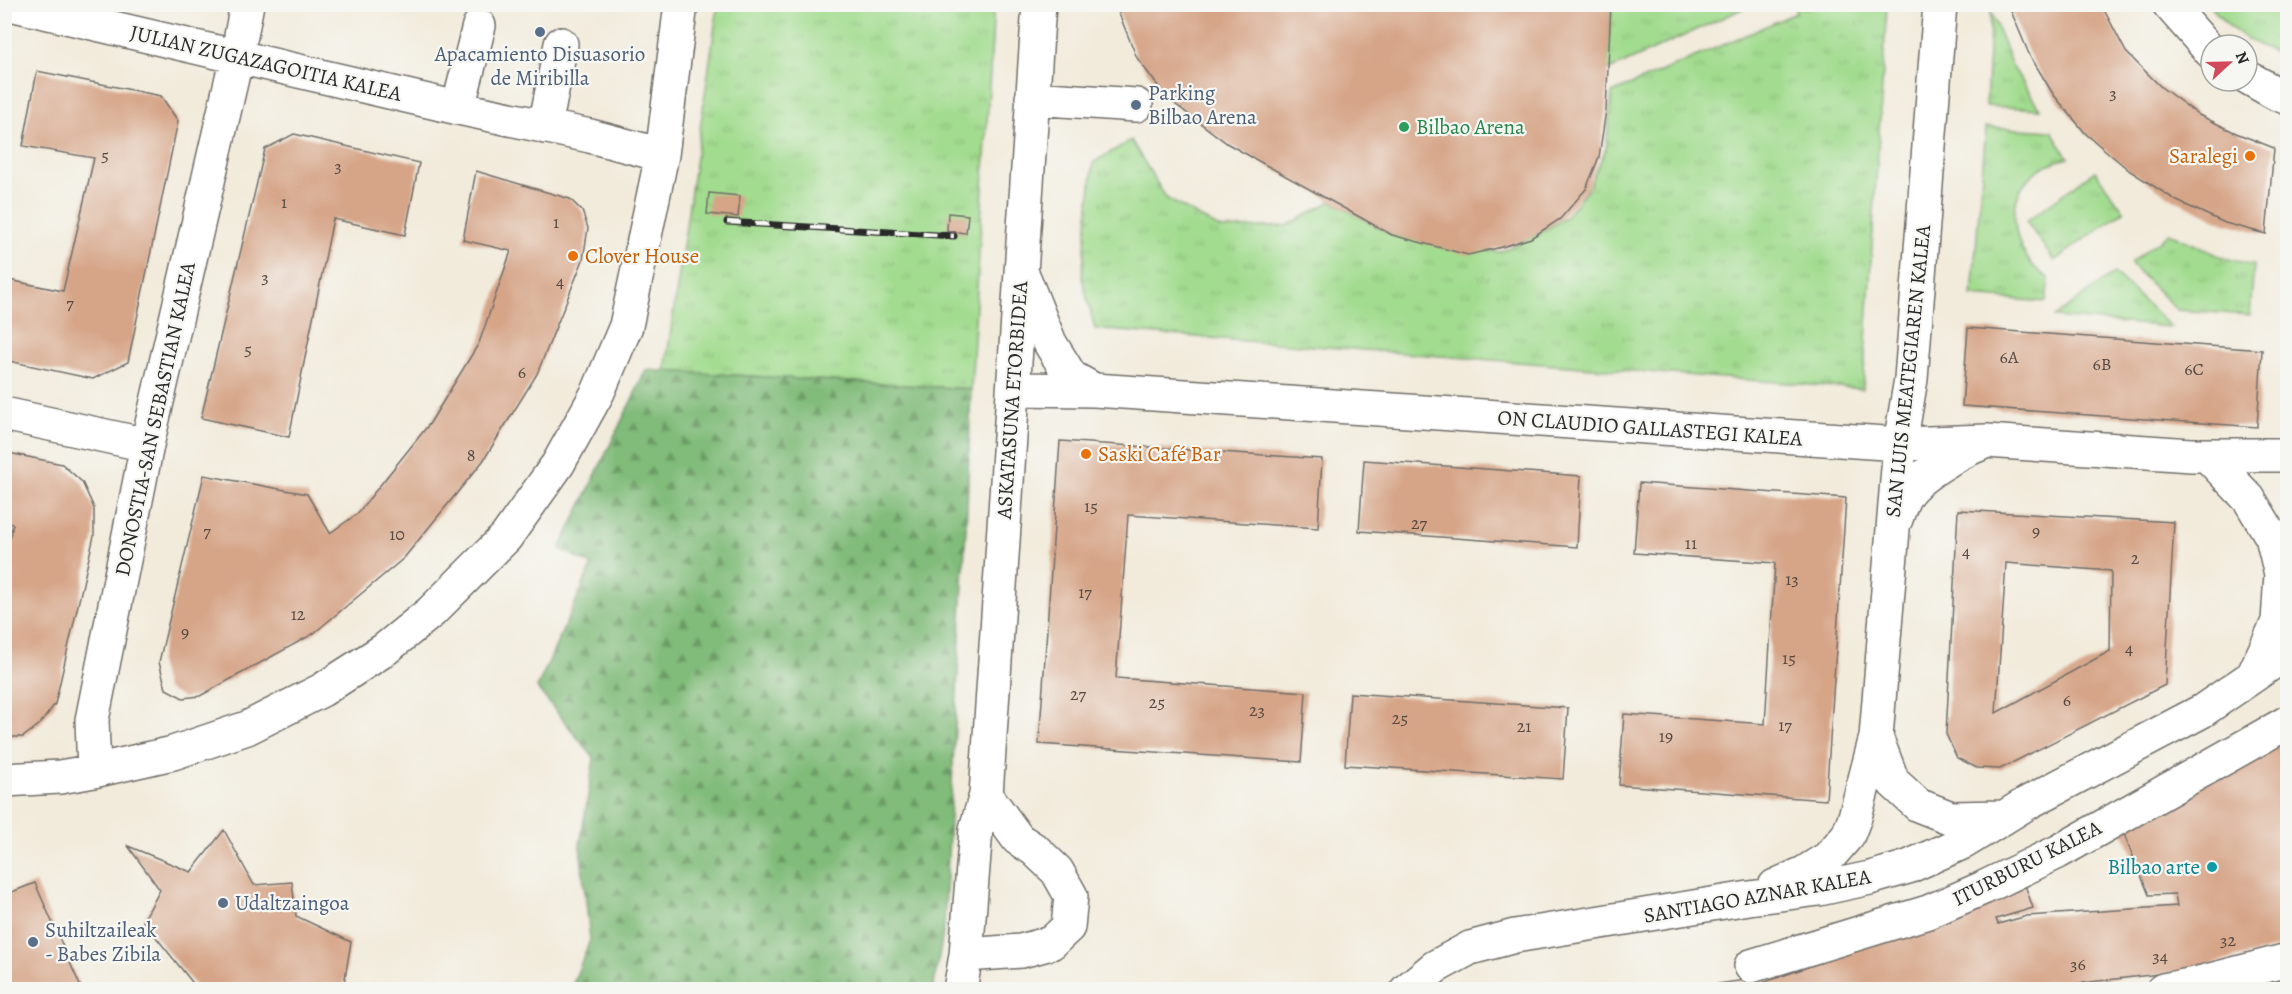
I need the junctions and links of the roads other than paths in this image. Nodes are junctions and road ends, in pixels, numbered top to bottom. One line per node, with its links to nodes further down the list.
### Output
1 (10, 4): 16 (street, JULIAN ZUGAZAGOITIA KALEA)
2 (247, 4): 8 (street)
3 (681, 4): 18 (street)
4 (1039, 4): 13 (street, ASKATASUNA ETORBIDEA)
5 (1940, 4): 24 (street, SAN LUIS MEATEGIAREN KALEA)
6 (2169, 4): 9 (street)
7 (479, 26): 16 (street)
8 (240, 36)
9 (2199, 38)
10 (561, 44): 17 (street)
11 (234, 69): 25 (street, DONOSTIA-SAN SEBASTIAN KALEA)
12 (2259, 84): 14 (street)
13 (1032, 98): 15 (street); 19 (street, ASKATASUNA ETORBIDEA)
14 (2288, 98)
15 (1136, 105)
16 (458, 108): 17 (street, JULIAN ZUGAZAGOITIA KALEA)
17 (545, 127): 18 (street, JULIAN ZUGAZAGOITIA KALEA)
18 (662, 155): 33 (street)
19 (1021, 269): 20 (street, ASKATASUNA ETORBIDEA); 21 (street)
20 (1014, 389): 21 (street, ON CLAUDIO GALLASTEGI KALEA); 35 (street, ASKATASUNA ETORBIDEA)
21 (1094, 390): 24 (street, ON CLAUDIO GALLASTEGI KALEA)
22 (4, 414): 25 (street)
23 (1987, 441): 24 (street, ON CLAUDIO GALLASTEGI KALEA); 27 (street, ON CLAUDIO GALLASTEGI KALEA); 28 (street)
24 (1900, 444): 28 (street, SAN LUIS MEATEGIAREN KALEA)
25 (147, 445): 33 (street, DONOSTIA-SAN SEBASTIAN KALEA)
26 (2288, 455): 27 (street, ON CLAUDIO GALLASTEGI KALEA)
27 (2208, 456): 30 (street)
28 (1893, 525): 32 (street, SAN LUIS MEATEGIAREN KALEA)
29 (2288, 652): 30 (street, SANTIAGO AZNAR KALEA)
30 (2252, 677): 36 (street, SANTIAGO AZNAR KALEA)
31 (2288, 722): 40 (street, ITURBURU KALEA)
32 (1876, 737): 36 (street, SAN LUIS MEATEGIAREN KALEA); 37 (street, SAN LUIS MEATEGIAREN KALEA)
33 (94, 771): 34 (street)
34 (4, 780)
35 (986, 795): 38 (street, ASKATASUNA ETORBIDEA); 38 (street)
36 (2006, 817): 37 (street, SANTIAGO AZNAR KALEA)
37 (1749, 898): 42 (street, SANTIAGO AZNAR KALEA)
38 (966, 955): 41 (street, ASKATASUNA ETORBIDEA)
39 (2288, 960): 43 (street)
40 (1751, 966)
41 (960, 990)
42 (1407, 990)
43 (2163, 990)

